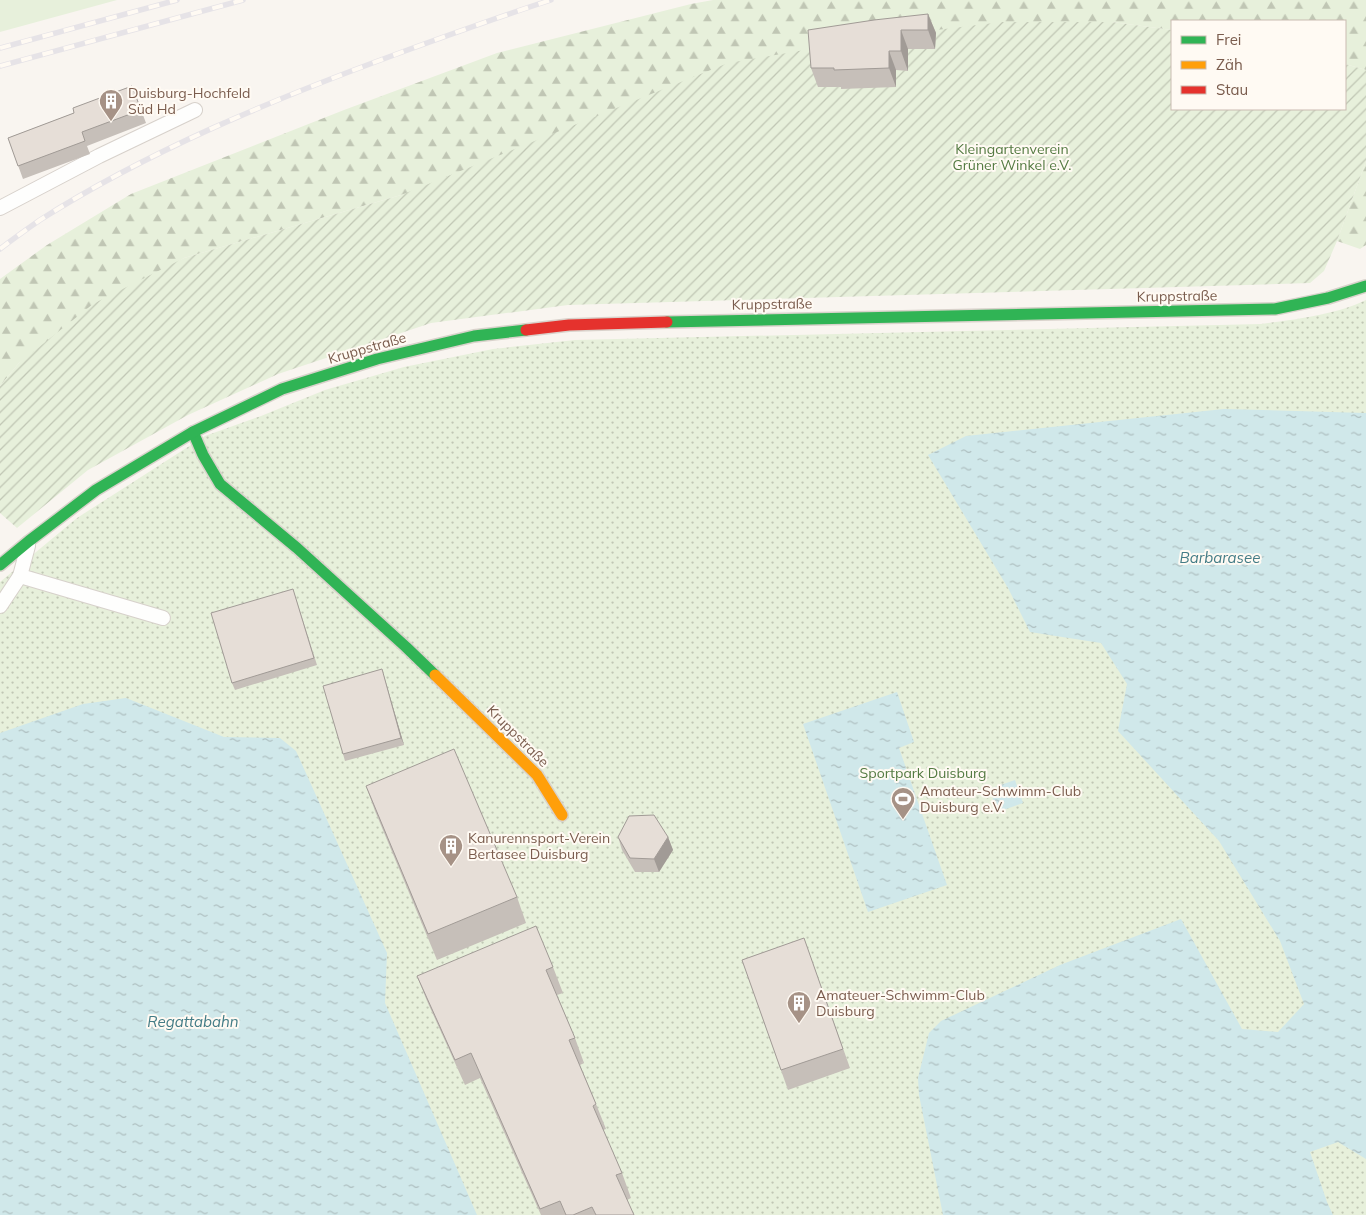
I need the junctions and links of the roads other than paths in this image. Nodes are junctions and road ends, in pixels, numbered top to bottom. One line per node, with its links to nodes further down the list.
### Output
1 (195, 110): 2 (lane)
2 (2, 203)
3 (1366, 286): 4 (street, Kruppstraße)
4 (193, 432): 5 (street, Kruppstraße); 10 (street, Kruppstraße)
5 (29, 541): 6 (street, Kruppstraße); 7 (lane)
6 (0, 565)
7 (20, 576): 8 (lane); 9 (lane)
8 (0, 606)
9 (163, 618)
10 (562, 815)

